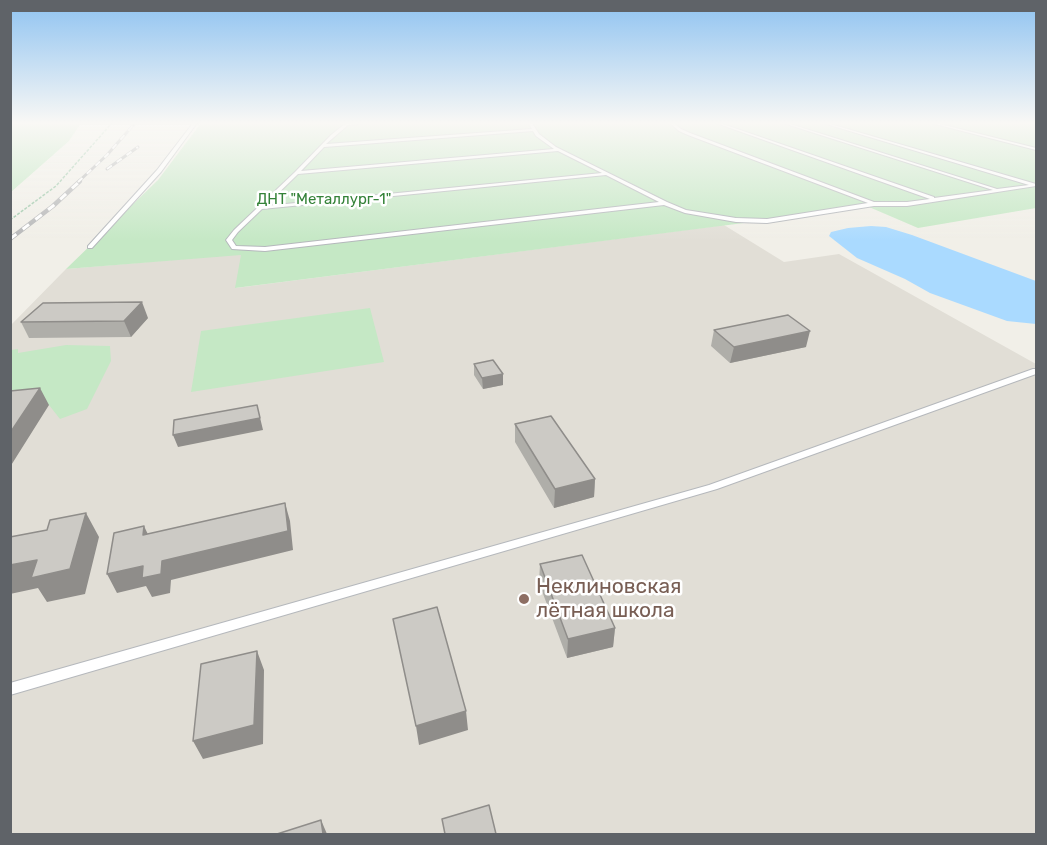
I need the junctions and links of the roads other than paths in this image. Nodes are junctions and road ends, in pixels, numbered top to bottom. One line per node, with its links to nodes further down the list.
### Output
1 (165, 162): 17 (lane)
2 (307, 162): 9 (lane)
3 (417, 162): 9 (lane)
4 (584, 162): 10 (lane)
5 (764, 162): 15 (lane)
6 (831, 162): 13 (lane)
7 (910, 162): 12 (lane)
8 (959, 162): 11 (lane)
9 (297, 173): 16 (lane)
10 (607, 174): 14 (lane); 16 (lane)
11 (1036, 185): 12 (lane)
12 (998, 190): 13 (lane)
13 (935, 199): 15 (lane)
14 (665, 203): 15 (lane); 16 (lane)
15 (874, 204)
16 (260, 208)
17 (90, 247)
18 (1036, 371): 19 (lane)
19 (10, 689)

